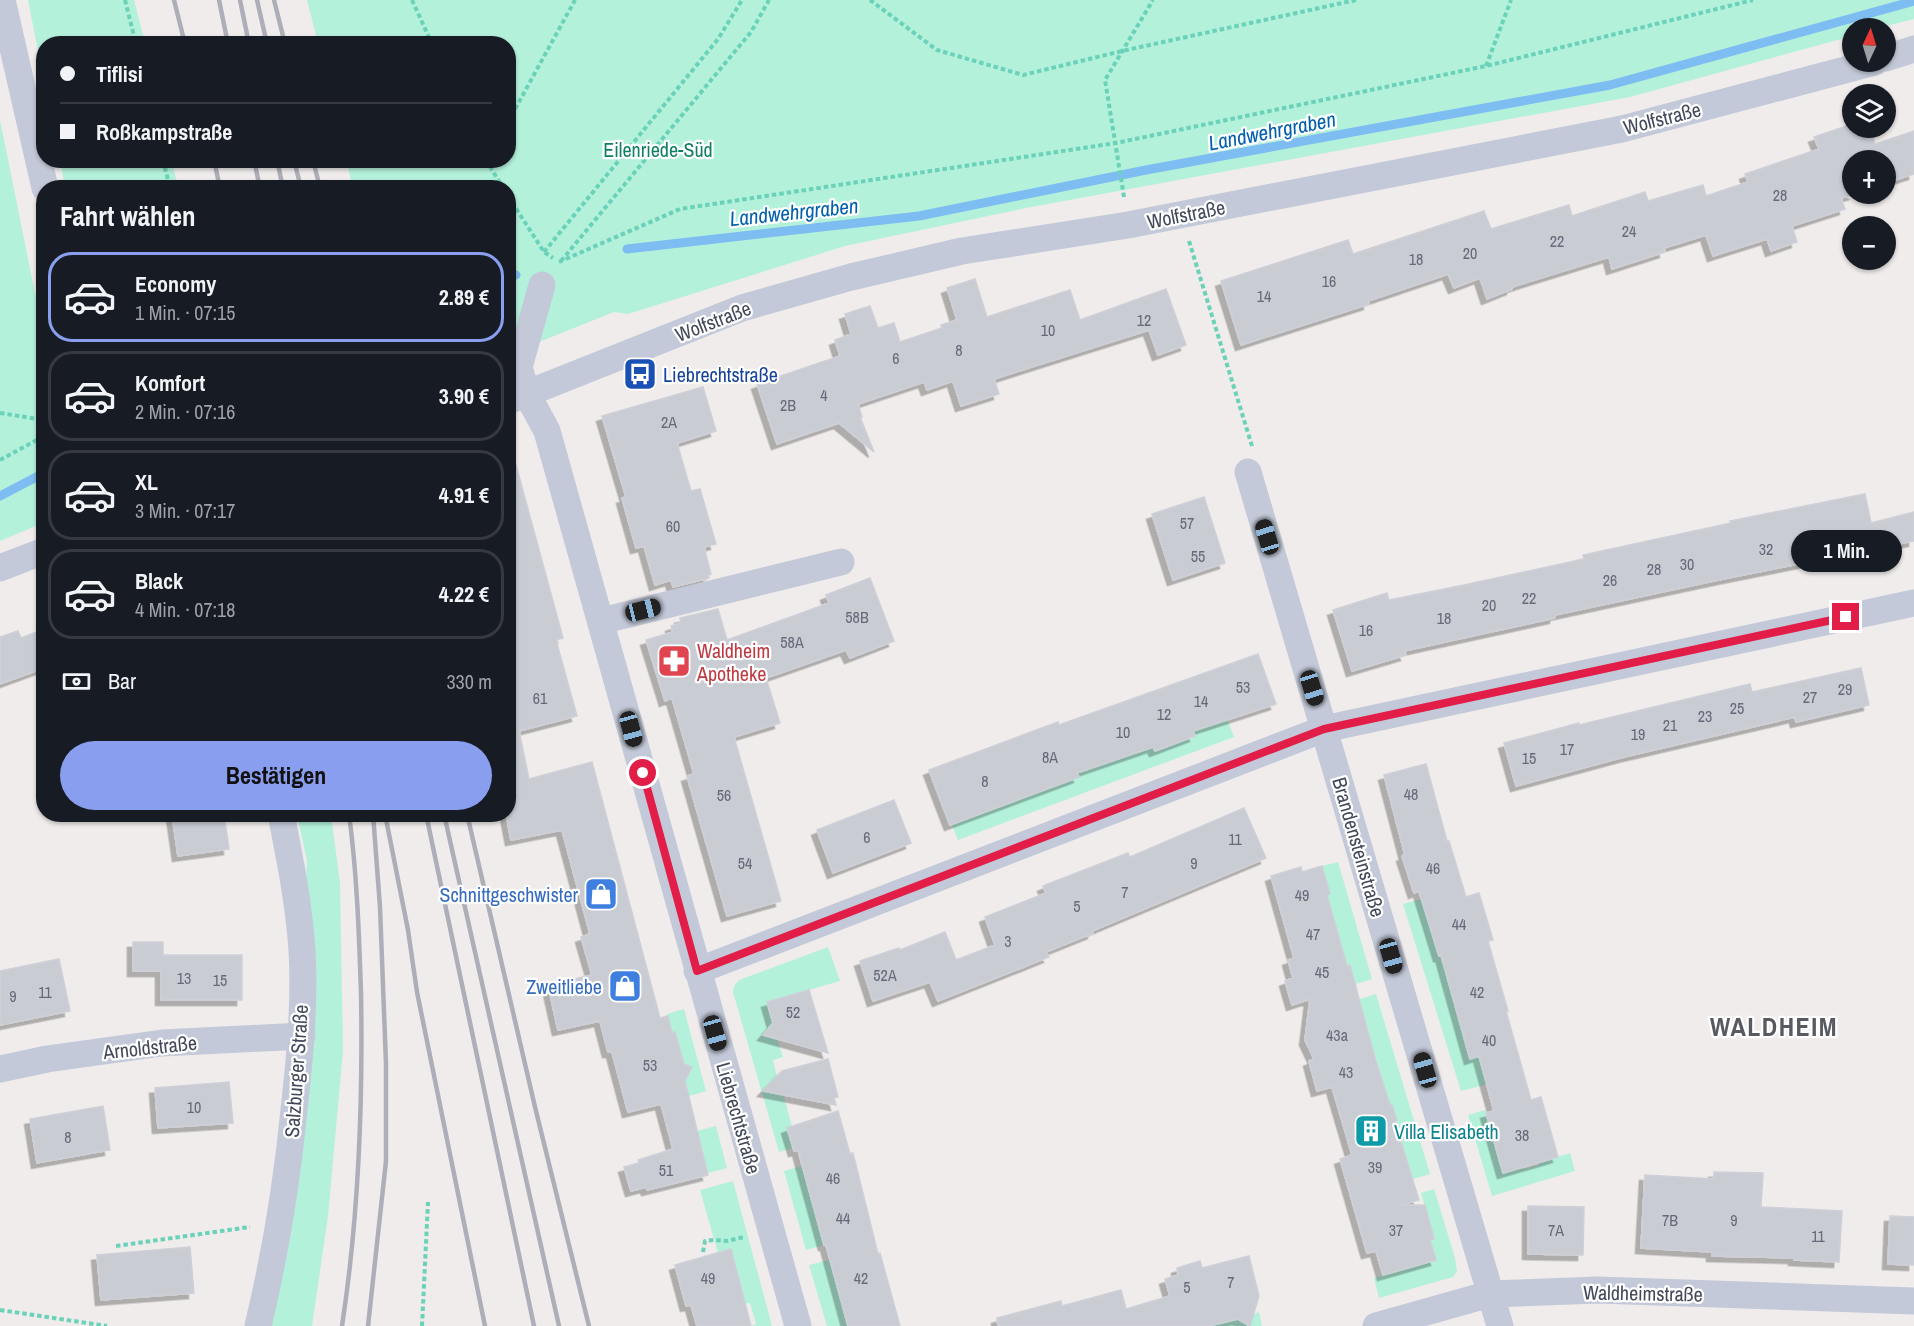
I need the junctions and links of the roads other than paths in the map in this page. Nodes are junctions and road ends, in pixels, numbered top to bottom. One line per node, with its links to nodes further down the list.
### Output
1 (2, 0): 5 (street)
2 (1914, 50): 3 (street)
3 (1896, 55)
4 (1842, 71): 7 (street, Wolfstraße)
5 (36, 149)
6 (542, 285): 7 (street, Liebrechtstraße)
7 (518, 397): 13 (street, Liebrechtstraße)
8 (1248, 472): 14 (street, Brandensteinstraße)
9 (36, 554): 11 (street)
10 (841, 562): 13 (street)
11 (0, 568)
12 (1914, 603): 14 (street)
13 (601, 621): 16 (street, Liebrechtstraße)
14 (1324, 729): 16 (street); 19 (street, Brandensteinstraße)
15 (283, 822): 17 (street, Salzburger Straße)
16 (697, 971): 22 (street, Liebrechtstraße)
17 (302, 1036): 18 (street, Arnoldstraße); 21 (street, Salzburger Straße)
18 (0, 1069)
19 (1491, 1294): 20 (street, Waldheimstraße); 23 (street, Waldheimstraße); 24 (street, Brandensteinstraße)
20 (1914, 1301)
21 (258, 1326)
22 (798, 1326)
23 (1377, 1326)
24 (1500, 1326)

